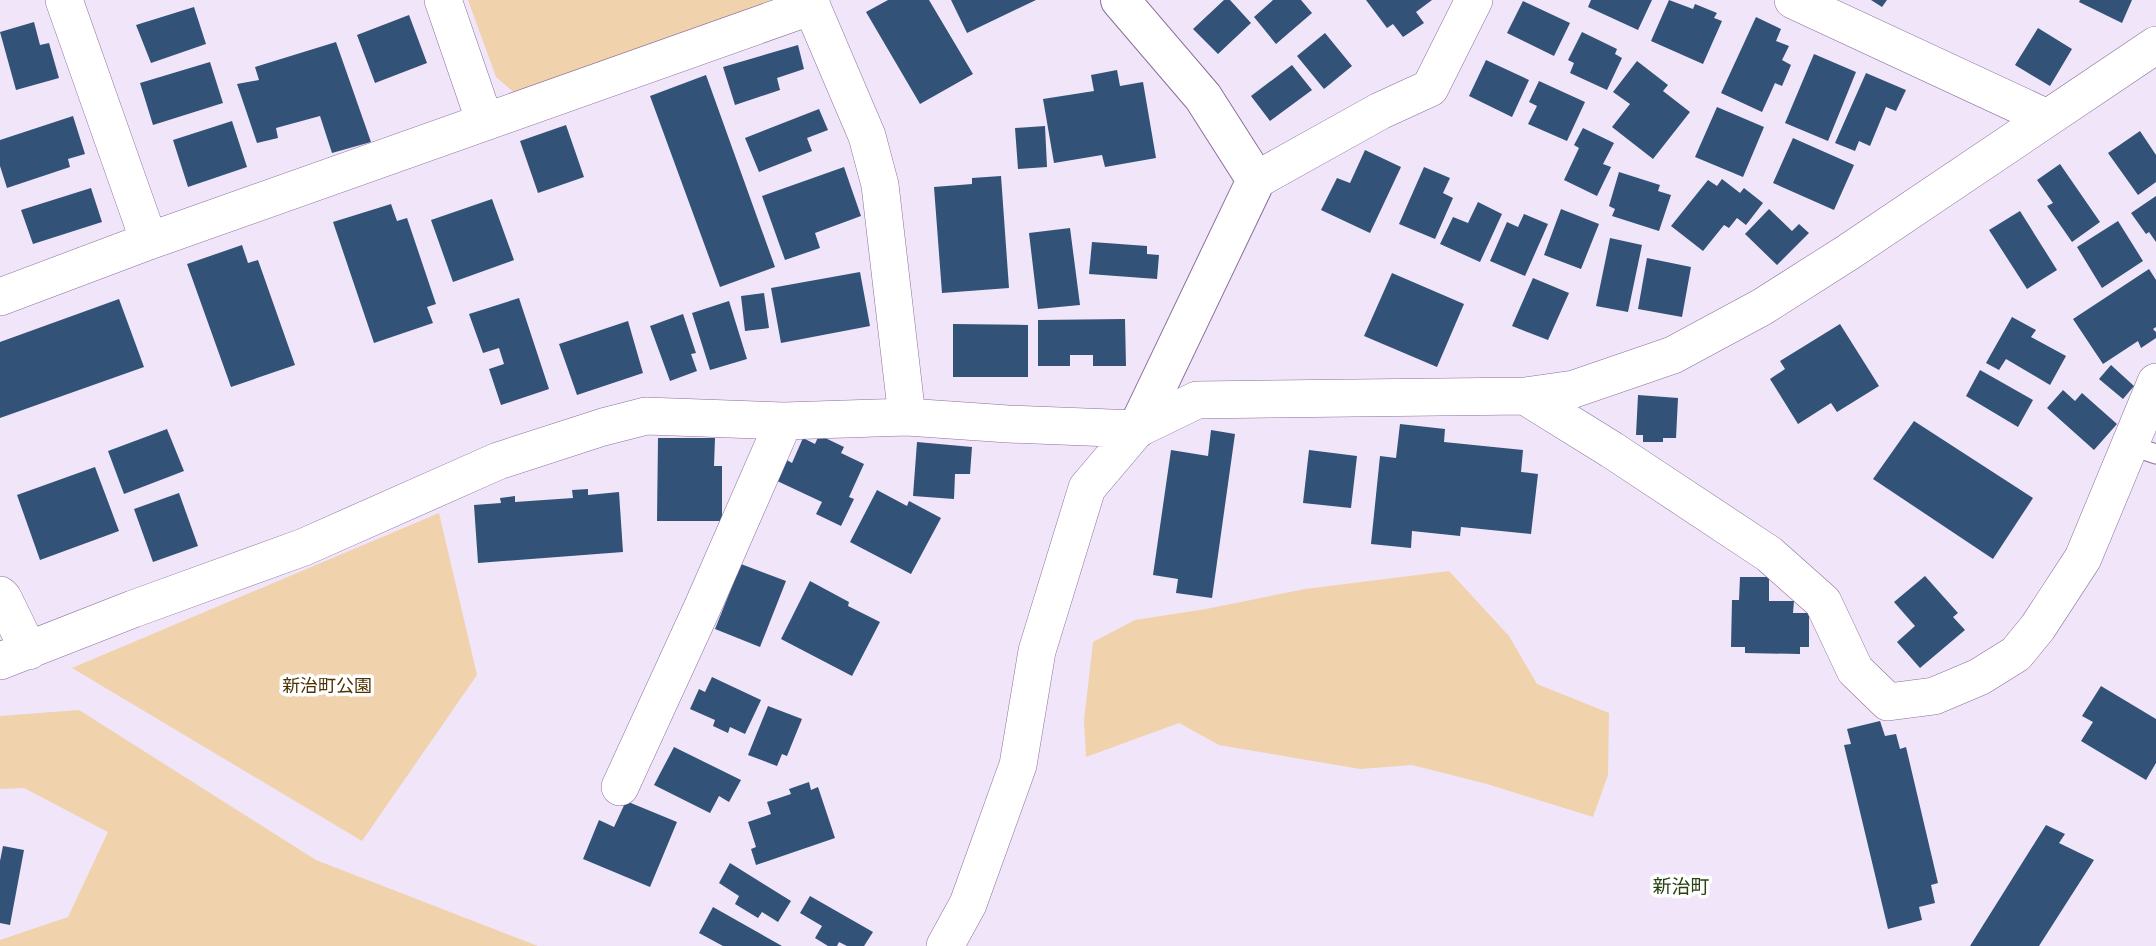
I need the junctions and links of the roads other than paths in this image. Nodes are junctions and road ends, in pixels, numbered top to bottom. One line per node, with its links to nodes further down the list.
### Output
1 (64, 0): 11 (street)
2 (443, 0): 9 (street)
3 (1120, 0): 10 (street)
4 (1474, 0): 10 (street)
5 (1793, 0): 8 (street)
6 (810, 3): 9 (street); 15 (street)
7 (2156, 44): 8 (street)
8 (2047, 118): 14 (street)
9 (485, 122): 11 (street)
10 (1256, 180): 17 (street)
11 (149, 241): 12 (street)
12 (0, 297)
13 (2156, 382): 18 (street)
14 (1525, 396): 17 (street); 18 (street)
15 (907, 417): 16 (street); 17 (street)
16 (784, 421): 20 (street); 21 (street)
17 (1137, 429): 22 (street)
18 (2143, 449)
19 (0, 596): 20 (street)
20 (14, 656)
21 (620, 787)
22 (945, 946)

